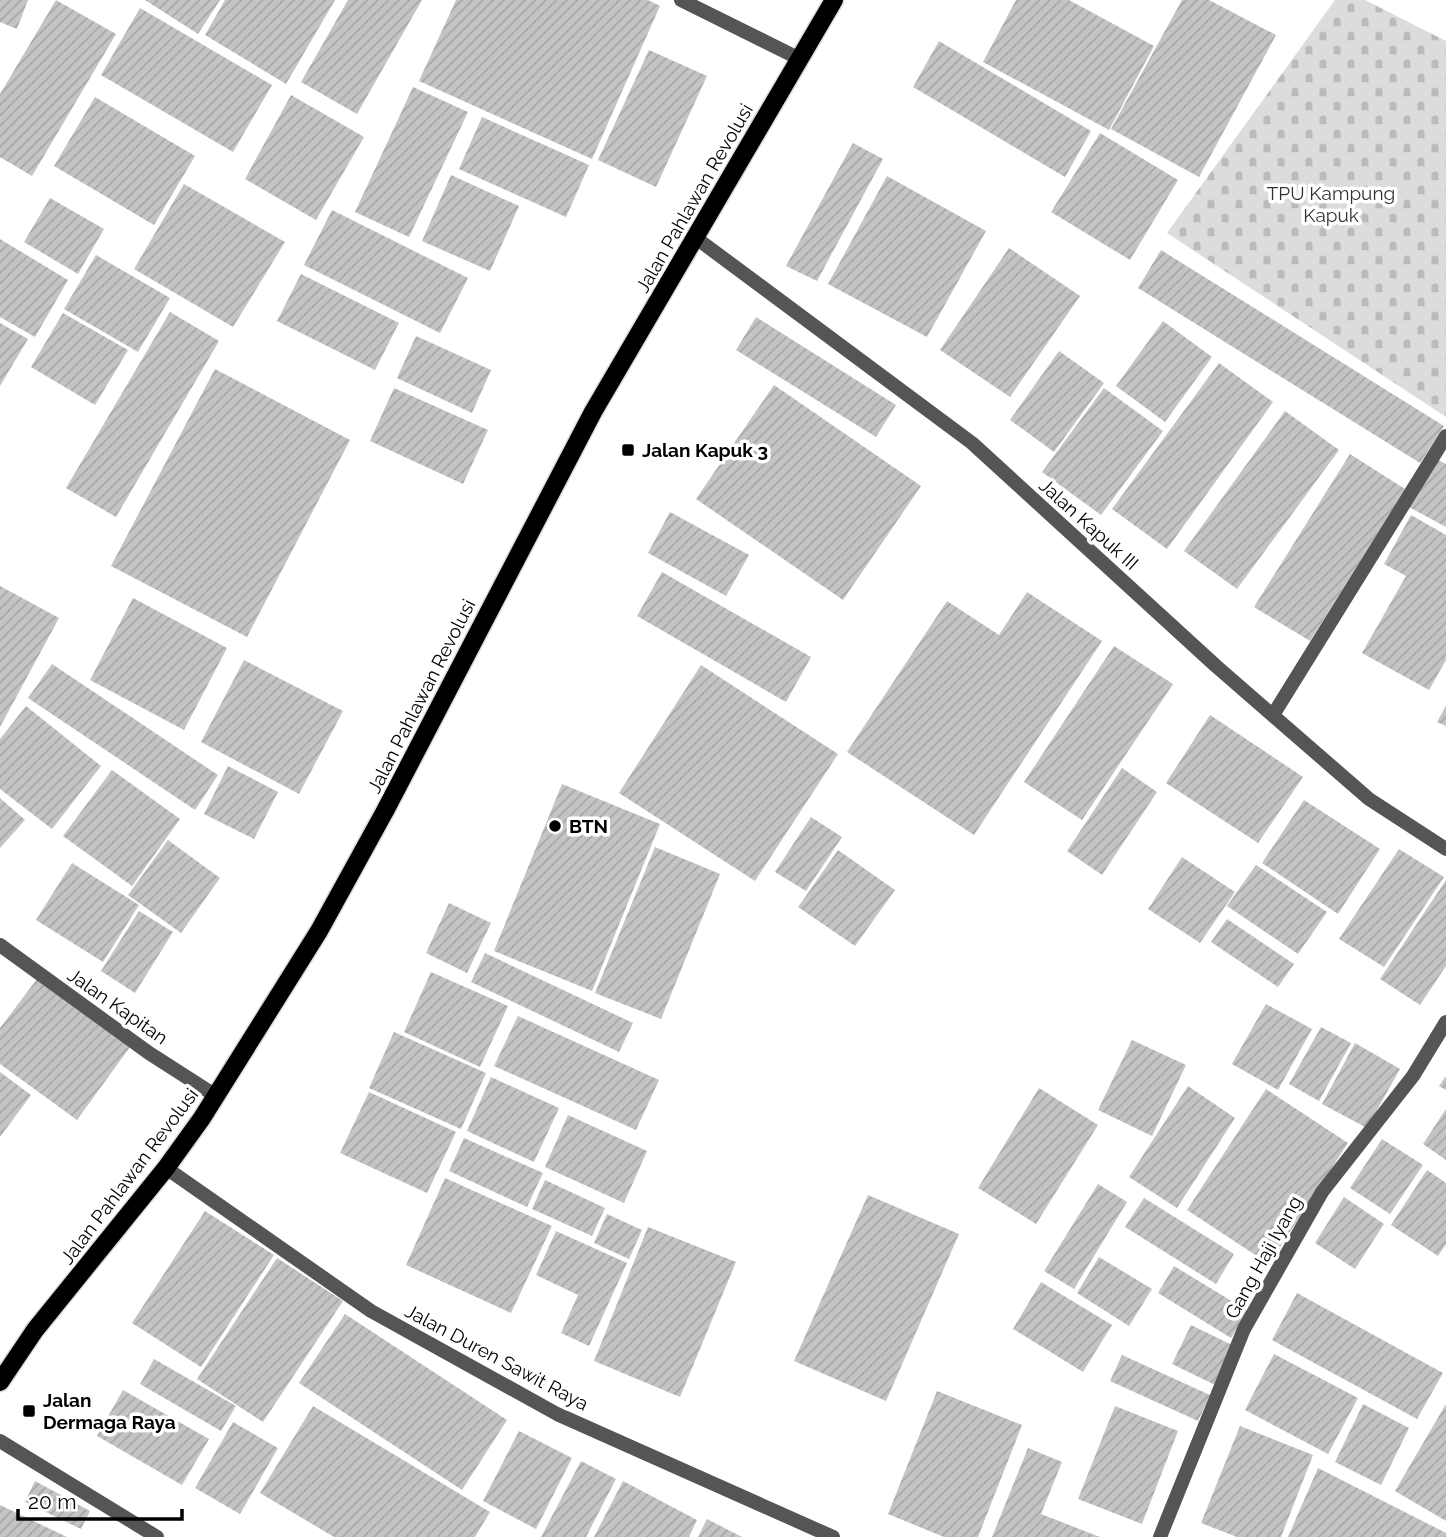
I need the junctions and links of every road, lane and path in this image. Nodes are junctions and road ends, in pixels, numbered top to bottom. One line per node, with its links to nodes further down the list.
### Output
1 (681, 0): 3 (street)
2 (834, 0): 3 (main road, Jalan Pahlawan Revolusi)
3 (797, 58): 4 (main road, Jalan Pahlawan Revolusi)
4 (696, 238): 6 (street, Jalan Kapuk III); 10 (main road, Jalan Pahlawan Revolusi)
5 (1446, 436): 6 (street)
6 (1273, 715): 7 (street, Jalan Kapuk III)
7 (1446, 849)
8 (0, 944): 10 (street, Jalan Kapitan)
9 (1446, 1022): 16 (street, Gang Haji Iyang)
10 (216, 1096): 11 (main road, Jalan Pahlawan Revolusi)
11 (166, 1168): 12 (main road, Jalan Pahlawan Revolusi); 15 (street, Jalan Duren Sawit Raya)
12 (0, 1381)
13 (0, 1441): 14 (street)
14 (156, 1537)
15 (833, 1537)
16 (1160, 1537)

